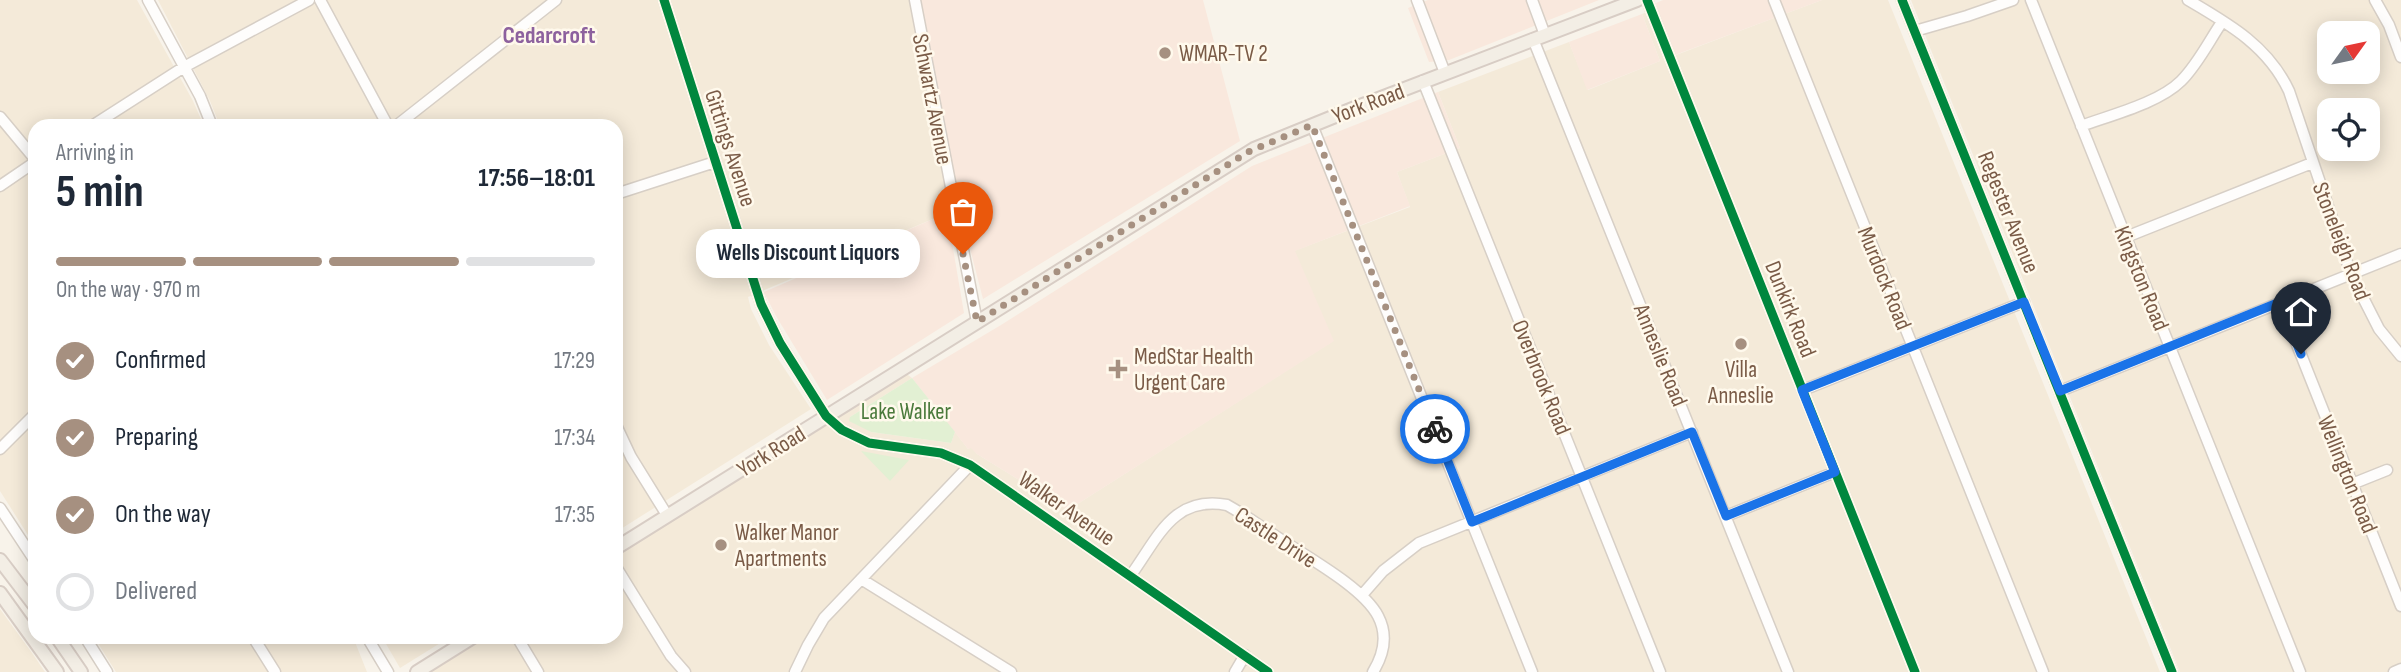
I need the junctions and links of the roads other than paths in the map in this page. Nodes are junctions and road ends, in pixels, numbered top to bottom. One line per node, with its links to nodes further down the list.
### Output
1 (148, 0): 21 (street)
2 (309, 0): 21 (street)
3 (320, 0): 27 (street)
4 (556, 0): 28 (street)
5 (664, 0): 32 (street, Gittings Avenue)
6 (915, 0): 42 (street, Schwartz Avenue)
7 (1417, 0): 22 (street)
8 (1532, 0): 19 (street, Anneslie Road)
9 (1637, 0): 19 (main road, York Road)
10 (1647, 0): 46 (street, Dunkirk Road)
11 (1774, 0): 43 (street, Murdock Road)
12 (1902, 0): 18 (street, Regester Avenue)
13 (2013, 0): 18 (street)
14 (2031, 0): 30 (street, Kingston Road)
15 (2188, 0): 17 (street, Stoneleigh Road)
16 (2375, 0): 20 (street)
17 (2222, 22): 30 (street); 33 (street, Stoneleigh Road)
18 (1915, 31): 40 (street, Regester Avenue)
19 (1539, 37): 22 (main road, York Road); 50 (street, Anneslie Road)
20 (2401, 57)
21 (184, 67): 25 (street); 26 (street)
22 (1445, 73): 23 (main road, York Road)
23 (1423, 81): 29 (main road, York Road); 56 (street, Overbrook Road)
24 (0, 117): 31 (street)
25 (103, 119)
26 (209, 119)
27 (384, 119)
28 (405, 119)
29 (1312, 125): 42 (main road, York Road); 61 (street)
30 (2081, 126): 37 (street, Kingston Road)
31 (28, 152)
32 (715, 162): 36 (street); 48 (street, Gittings Avenue)
33 (2312, 163): 37 (street); 39 (street, Stoneleigh Road)
34 (28, 166): 35 (street)
35 (0, 186)
36 (623, 192)
37 (2126, 237): 44 (street, Kingston Road)
38 (2401, 254): 39 (street)
39 (2351, 274): 41 (street); 45 (street, Stoneleigh Road)
40 (2024, 302): 43 (street); 47 (street, Regester Avenue)
41 (2280, 302): 44 (street); 57 (street, Wellington Road)
42 (977, 322): 48 (main road, York Road)
43 (1913, 345): 46 (street); 99 (street, Murdock Road)
44 (2170, 347): 47 (street); 101 (street, Kingston Road)
45 (2401, 356)
46 (1802, 390): 55 (street, Dunkirk Road)
47 (2060, 391): 100 (street, Regester Avenue)
48 (826, 416): 53 (street, Walker Avenue); 59 (main road, York Road)
49 (28, 421): 52 (street)
50 (1692, 432): 56 (street); 60 (street, Anneslie Road)
51 (623, 440): 59 (street)
52 (0, 449)
53 (970, 465): 65 (street, Walker Avenue); 67 (street)
54 (2387, 470): 57 (street)
55 (1835, 472): 60 (street); 98 (street, Dunkirk Road)
56 (1582, 477): 61 (street); 96 (street, Overbrook Road)
57 (2352, 484): 71 (street, Wellington Road)
58 (0, 508): 63 (street)
59 (667, 515): 62 (main road, York Road)
60 (1726, 516): 97 (street, Anneslie Road)
61 (1472, 522): 69 (street); 95 (street)
62 (623, 543)
63 (28, 550)
64 (0, 560): 70 (main road)
65 (1131, 575): 69 (street, Castle Drive); 80 (street, Walker Avenue)
66 (623, 579): 89 (street)
67 (862, 579): 90 (street); 91 (street)
68 (0, 593): 72 (main road)
69 (1362, 596): 94 (street)
70 (28, 597)
71 (2401, 606)
72 (28, 632)
73 (37, 644): 82 (main road)
74 (62, 644): 83 (main road)
75 (90, 644): 84 (street)
76 (257, 644): 85 (street)
77 (372, 644): 86 (street)
78 (462, 644): 87 (main road)
79 (521, 644): 88 (street)
80 (1245, 655): 92 (street); 93 (street, Walker Avenue)
81 (2401, 669): 102 (street)
82 (57, 672)
83 (81, 672)
84 (107, 672)
85 (275, 672)
86 (388, 672)
87 (417, 672)
88 (538, 672)
89 (685, 672)
90 (795, 672)
91 (1011, 672)
92 (1235, 672)
93 (1268, 672)
94 (1373, 672)
95 (1532, 672)
96 (1660, 672)
97 (1788, 672)
98 (1915, 672)
99 (2043, 672)
100 (2172, 672)
101 (2300, 672)
102 (2395, 672)

